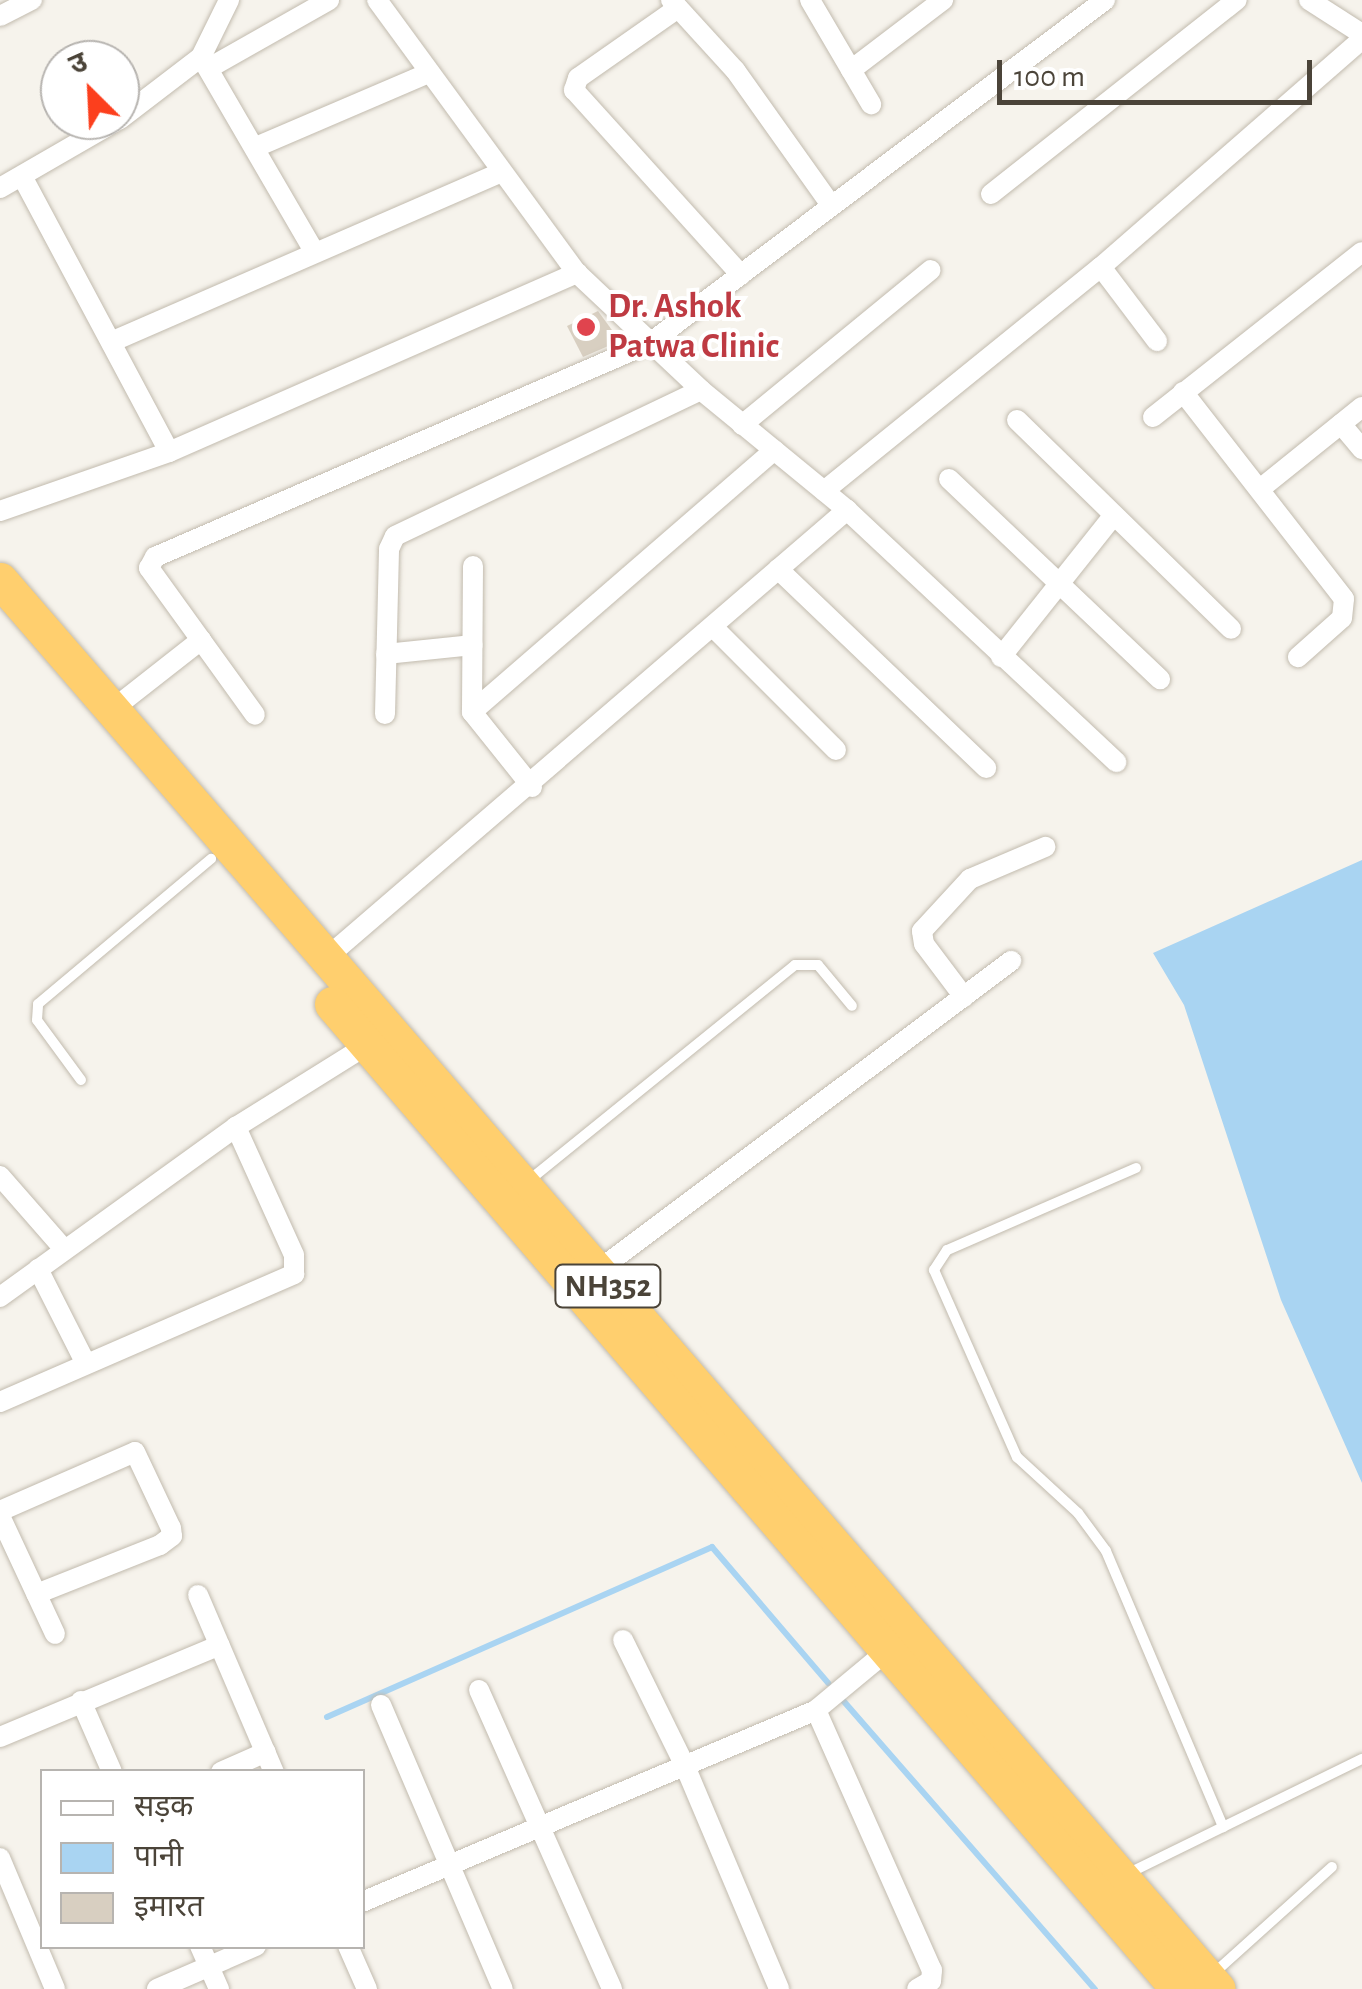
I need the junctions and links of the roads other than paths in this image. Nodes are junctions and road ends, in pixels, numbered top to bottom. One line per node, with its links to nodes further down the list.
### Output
1 (32, 0): 11 (street)
2 (229, 0): 13 (street)
3 (329, 0): 13 (street)
4 (377, 0): 15 (street)
5 (810, 0): 14 (street)
6 (943, 0): 14 (street)
7 (1105, 0): 24 (street)
8 (1237, 0): 23 (street)
9 (1309, 0): 12 (street)
10 (674, 4): 24 (street); 30 (street)
11 (0, 16)
12 (1362, 37): 27 (street)
13 (205, 62): 17 (street); 19 (street)
14 (851, 70): 16 (street)
15 (426, 74): 19 (street); 20 (street)
16 (871, 104)
17 (140, 106)
18 (86, 140): 21 (street)
19 (256, 147): 25 (street)
20 (500, 173): 25 (street); 29 (street)
21 (24, 178): 22 (street); 32 (street)
22 (0, 188)
23 (991, 194)
24 (831, 205): 30 (street)
25 (314, 250): 32 (street)
26 (1362, 252): 35 (street)
27 (1101, 267): 31 (street); 46 (street)
28 (931, 270): 39 (street)
29 (577, 273): 33 (street); 43 (street)
30 (740, 275): 33 (street)
31 (1157, 341)
32 (111, 342): 43 (street)
33 (650, 343): 34 (street); 57 (street)
34 (701, 390): 39 (street); 59 (street)
35 (1182, 392): 37 (street); 45 (street)
36 (1362, 407): 40 (street)
37 (1153, 418)
38 (1016, 420): 49 (street)
39 (742, 424): 42 (street)
40 (1341, 424): 41 (street); 45 (street)
41 (1362, 449)
42 (774, 450): 46 (street); 64 (street)
43 (169, 452): 48 (street)
44 (949, 480): 53 (street)
45 (1260, 490): 61 (street)
46 (824, 492): 47 (street)
47 (847, 510): 51 (street); 60 (street)
48 (0, 511)
49 (1114, 516): 53 (street); 55 (street)
50 (473, 566): 58 (street)
51 (778, 569): 56 (street); 69 (street)
52 (0, 580): 63 (highway, NH352)
53 (1060, 582): 60 (street); 62 (street)
54 (0, 610): 72 (highway, NH352)
55 (1231, 629)
56 (714, 630): 67 (street); 70 (street)
57 (201, 640): 63 (street); 66 (street)
58 (473, 646): 59 (street); 64 (street)
59 (386, 654): 65 (street)
60 (1001, 657): 68 (street)
61 (1298, 657)
62 (1160, 679)
63 (113, 710): 73 (highway, NH352)
64 (472, 712): 70 (street)
65 (385, 714)
66 (255, 715)
67 (836, 750)
68 (1116, 762)
69 (986, 768)
70 (532, 786): 73 (street)
71 (1045, 847): 75 (street)
72 (211, 859): 77 (highway, NH352); 78 (lane)
73 (324, 959): 82 (highway, NH352)
74 (1011, 961): 75 (street)
75 (964, 997): 85 (street)
76 (852, 1006): 82 (lane)
77 (366, 1045): 79 (street); 85 (highway, NH352)
78 (80, 1080)
79 (236, 1127): 83 (street); 87 (street)
80 (1136, 1168): 108 (lane)
81 (0, 1176): 83 (street)
82 (522, 1186): 85 (highway, NH352)
83 (64, 1249): 84 (street)
84 (38, 1269): 86 (street); 87 (street)
85 (581, 1269): 95 (highway, NH352)
86 (0, 1297)
87 (86, 1364): 88 (street)
88 (0, 1402)
89 (0, 1513): 90 (street); 91 (street)
90 (7, 1555): 91 (street)
91 (36, 1594): 93 (street)
92 (198, 1595): 96 (street)
93 (56, 1634)
94 (623, 1640): 104 (street)
95 (897, 1641): 100 (street); 112 (highway, NH352); 117 (highway, NH352)
96 (220, 1645): 98 (street); 103 (street)
97 (480, 1690): 107 (street)
98 (81, 1701): 101 (street); 105 (street)
99 (381, 1706): 110 (street)
100 (816, 1710): 104 (street); 118 (street)
101 (0, 1737)
102 (1362, 1759): 108 (lane)
103 (270, 1762): 106 (street)
104 (686, 1766): 107 (street); 125 (street)
105 (111, 1769)
106 (236, 1769)
107 (542, 1827): 110 (street); 124 (street)
108 (1224, 1827): 112 (lane)
109 (0, 1858): 119 (street)
110 (448, 1865): 113 (street); 123 (street)
111 (1332, 1866): 117 (lane)
112 (1121, 1876): 117 (highway, NH352)
113 (365, 1901)
114 (240, 1949): 116 (street)
115 (349, 1949): 122 (street)
116 (204, 1956): 120 (street); 121 (street)
117 (1185, 1979)
118 (927, 1986)
119 (53, 1988)
120 (157, 1989)
121 (218, 1989)
122 (367, 1989)
123 (502, 1989)
124 (612, 1989)
125 (779, 1989)

